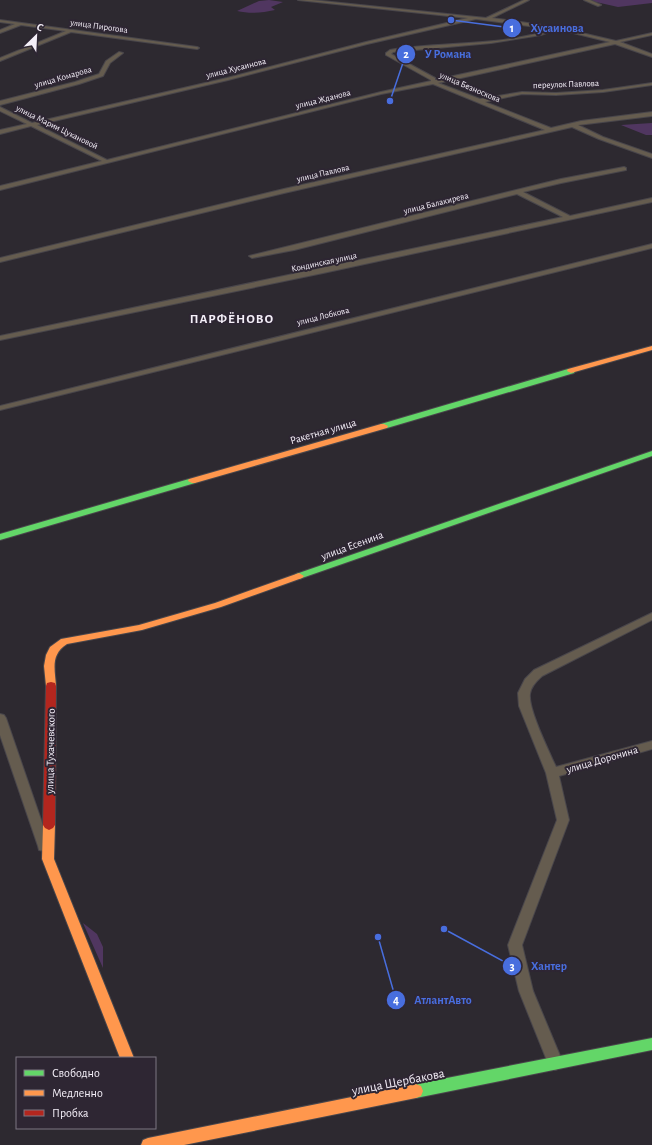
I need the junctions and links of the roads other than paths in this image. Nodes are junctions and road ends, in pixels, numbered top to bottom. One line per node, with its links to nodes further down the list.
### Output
1 (300, 0): 5 (street)
2 (527, 0): 6 (street)
3 (586, 0): 4 (street)
4 (599, 4)
5 (475, 18): 6 (street); 24 (street, улица Хусаинова)
6 (487, 19): 9 (street)
7 (0, 21): 8 (street, улица Пирогова)
8 (22, 24): 10 (street, улица Пирогова); 11 (street)
9 (556, 28): 13 (street); 18 (street, улица Безноскова)
10 (72, 30): 14 (street, улица Пирогова); 17 (street)
11 (0, 32)
12 (652, 34): 13 (street, улица Жданова)
13 (616, 42): 16 (street); 18 (street, улица Жданова)
14 (197, 48)
15 (121, 53): 21 (street, улица Комарова)
16 (652, 56)
17 (0, 60)
18 (433, 82): 20 (street, улица Безноскова); 29 (street, улица Жданова)
19 (652, 84): 20 (street, переулок Павлова)
20 (480, 101): 26 (street, улица Безноскова)
21 (0, 103)
22 (0, 109): 24 (street, улица Марии Цукановой)
23 (652, 114): 25 (street, улица Павлова)
24 (30, 123): 27 (street, улица Хусаинова); 29 (street, улица Марии Цукановой)
25 (573, 125): 26 (street, улица Павлова); 28 (street)
26 (550, 130): 37 (street, улица Павлова)
27 (0, 132)
28 (652, 156)
29 (106, 161): 31 (street, улица Жданова)
30 (624, 169): 32 (street, улица Балакирева)
31 (0, 188)
32 (518, 192): 34 (street); 36 (street, улица Балакирева)
33 (652, 200): 34 (street, Кондинская улица)
34 (569, 218): 38 (street, Кондинская улица)
35 (652, 246): 40 (street, улица Лобкова)
36 (252, 256)
37 (0, 260)
38 (0, 338)
39 (652, 348): 42 (street, Ракетная улица)
40 (0, 408)
41 (652, 453): 44 (street, улица Есенина)
42 (0, 537)
43 (652, 616): 47 (street)
44 (56, 644): 48 (street, улица Тухачевского)
45 (0, 718): 48 (street, улица Тухачевского)
46 (652, 745): 47 (street, улица Доронина)
47 (552, 773): 51 (street)
48 (48, 859): 50 (street, улица Тухачевского)
49 (652, 1044): 51 (street, улица Щербакова)
50 (127, 1057)
51 (555, 1063): 53 (street, улица Щербакова)
52 (149, 1129): 53 (street)
53 (151, 1144)

